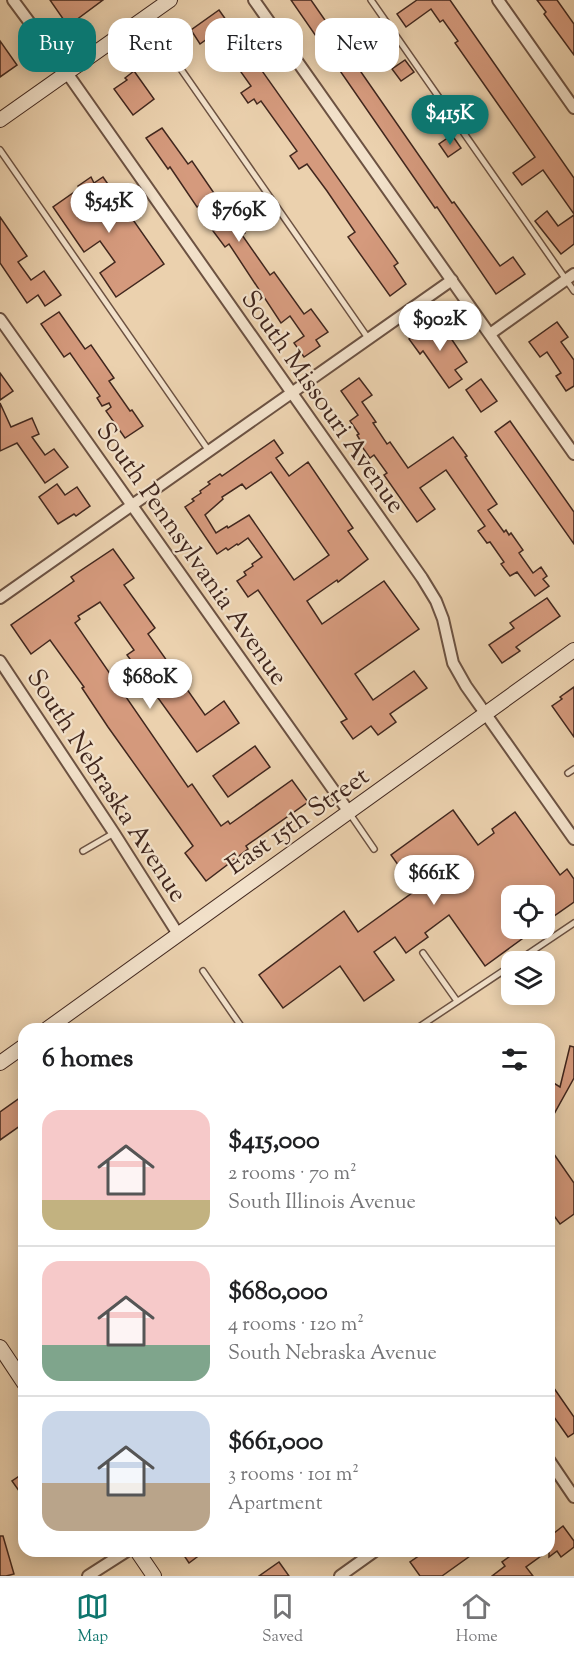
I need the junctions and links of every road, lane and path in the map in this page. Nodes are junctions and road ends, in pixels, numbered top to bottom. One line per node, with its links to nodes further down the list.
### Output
1 (14, 0): 9 (street, South Missouri Avenue)
2 (170, 0): 6 (main road)
3 (254, 0): 14 (street)
4 (371, 0): 13 (lane)
5 (498, 0): 10 (street)
6 (145, 18)
7 (108, 44): 9 (main road)
8 (183, 72): 18 (lane)
9 (67, 73): 11 (main road); 19 (street, South Missouri Avenue)
10 (574, 108)
11 (0, 120)
12 (0, 150): 20 (lane)
13 (570, 277): 15 (lane); 17 (street)
14 (452, 280): 17 (street); 18 (street)
15 (574, 291)
16 (0, 319): 22 (street, South Pennsylvania Avenue)
17 (490, 334): 21 (street)
18 (369, 338): 19 (street)
19 (291, 393): 20 (street); 26 (street, South Missouri Avenue)
20 (209, 451): 22 (street)
21 (574, 454)
22 (132, 506): 23 (street); 29 (street, South Pennsylvania Avenue)
23 (0, 598)
24 (574, 650): 26 (main road, East 15th Street)
25 (0, 661): 30 (street, South Nebraska Avenue)
26 (486, 714): 29 (main road, East 15th Street); 31 (street, South Missouri Avenue)
27 (574, 769): 28 (lane)
28 (568, 773)
29 (349, 812): 32 (lane); 35 (main road, East 15th Street)
30 (114, 833): 33 (lane); 35 (street, South Nebraska Avenue)
31 (574, 839)
32 (374, 849)
33 (83, 851)
34 (574, 923): 36 (lane)
35 (178, 934): 41 (main road, East 15th Street)
36 (532, 951)
37 (423, 953): 40 (lane)
38 (203, 972): 42 (lane)
39 (501, 972): 40 (lane)
40 (457, 1001): 43 (lane)
41 (55, 1023)
42 (239, 1023)
43 (425, 1023)
44 (18, 1050): 45 (main road)
45 (0, 1063)
46 (0, 1347): 47 (main road)
47 (18, 1374)
48 (555, 1469): 49 (street)
49 (574, 1497)
50 (117, 1557): 53 (street)
51 (141, 1557): 54 (main road)
52 (367, 1557): 55 (street)
53 (88, 1576)
54 (154, 1576)
55 (340, 1576)

